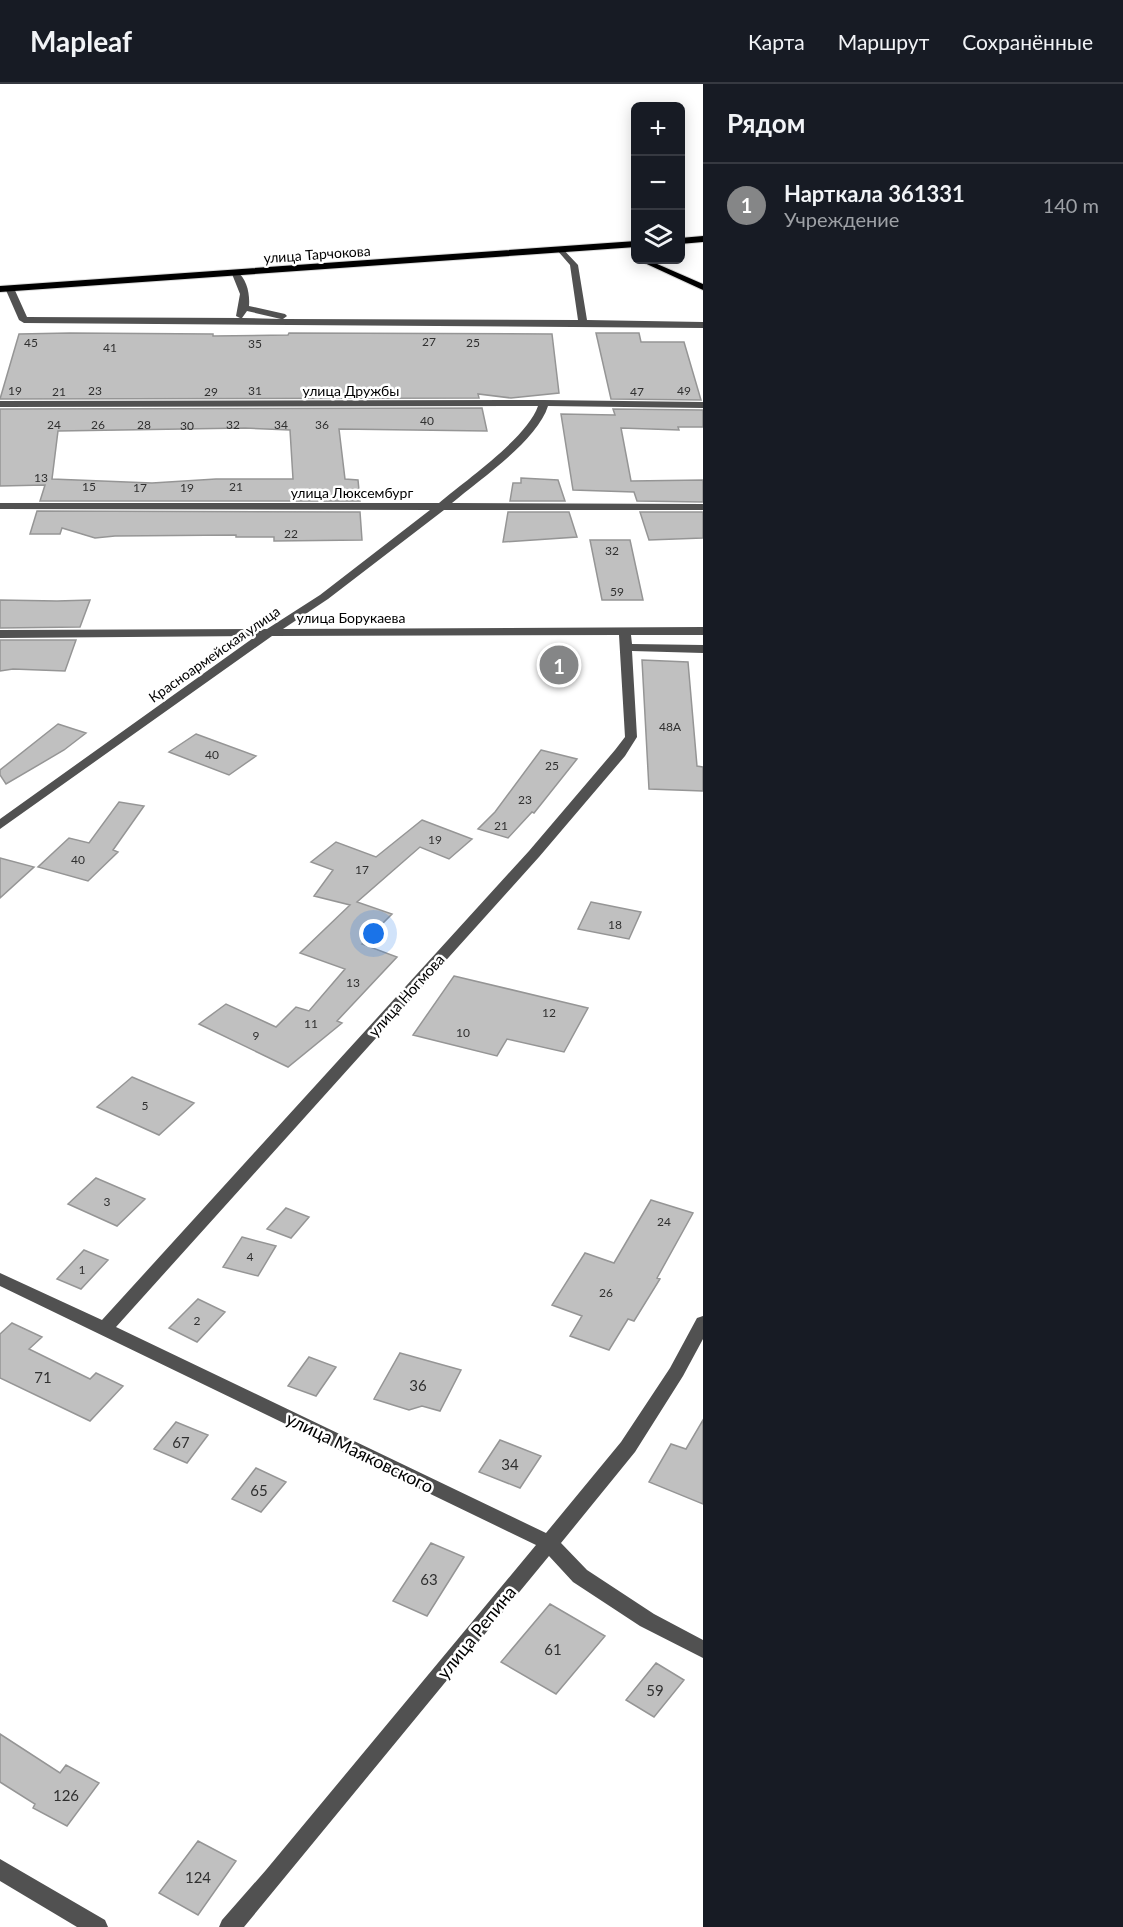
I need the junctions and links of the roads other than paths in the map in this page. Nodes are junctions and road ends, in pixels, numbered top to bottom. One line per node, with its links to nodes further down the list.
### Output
1 (703, 239): 2 (main road)
2 (685, 241)
3 (631, 245): 4 (main road, улица Тарчокова)
4 (619, 246): 5 (main road, улица Тарчокова); 6 (main road)
5 (561, 250): 8 (main road, улица Тарчокова); 14 (street)
6 (631, 253)
7 (651, 264): 9 (main road)
8 (236, 274): 10 (main road, улица Тарчокова); 11 (street)
9 (703, 287)
10 (5, 289): 13 (street)
11 (244, 308): 12 (street); 13 (street)
12 (310, 321): 13 (street); 14 (street)
13 (238, 322)
14 (583, 322): 15 (street)
15 (703, 326)
16 (544, 403): 17 (street, улица Дружбы); 18 (street, улица Дружбы); 20 (street, Красноармейская улица)
17 (0, 404)
18 (703, 405)
19 (0, 506): 20 (street, улица Люксембург)
20 (441, 507): 21 (street, улица Люксембург); 24 (street, Красноармейская улица)
21 (703, 507)
22 (625, 631): 23 (street, улица Борукаева); 24 (street, улица Борукаева); 26 (street, улица Ногмова)
23 (703, 631)
24 (270, 633): 25 (street, улица Борукаева); 28 (street, Красноармейская улица)
25 (0, 634)
26 (626, 647): 27 (street); 31 (street, улица Ногмова)
27 (703, 649)
28 (0, 825)
29 (0, 1280): 31 (street, улица Маяковского)
30 (703, 1323): 32 (street, улица Репина)
31 (105, 1328): 32 (street, улица Маяковского)
32 (549, 1543): 33 (street, улица Маяковского); 36 (street, улица Репина)
33 (703, 1650)
34 (0, 1869): 35 (street)
35 (97, 1927)
36 (230, 1927)

